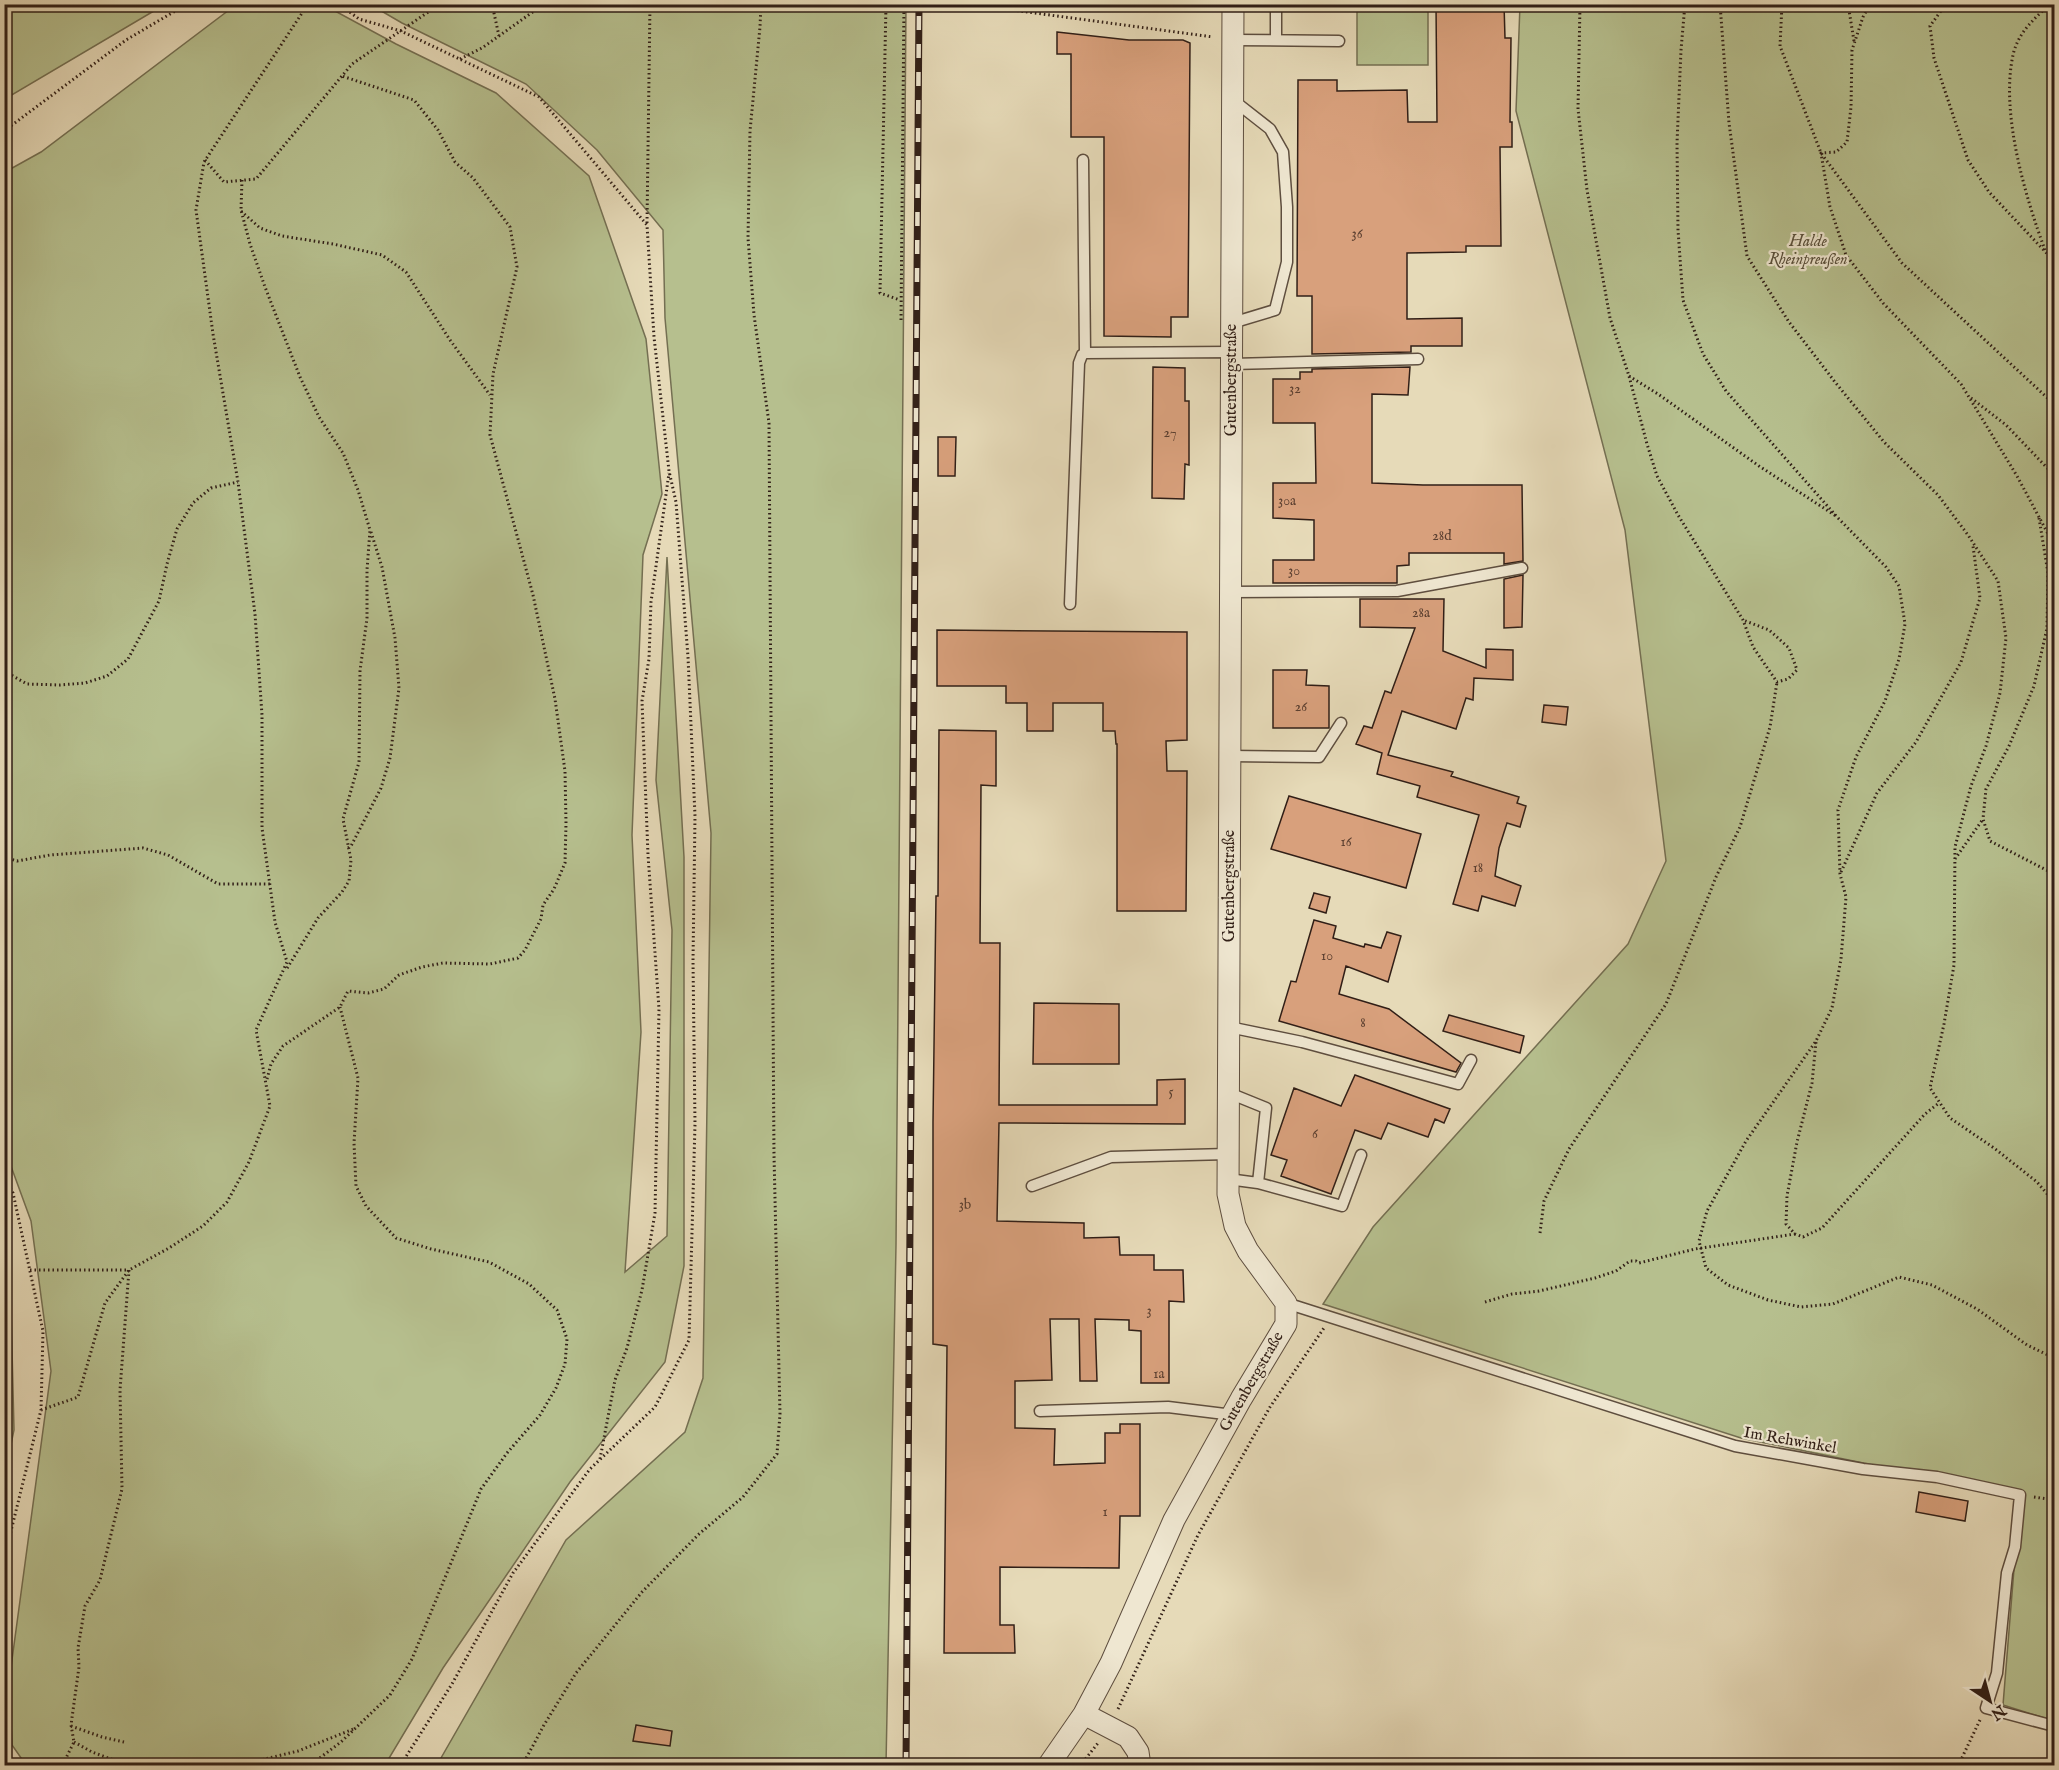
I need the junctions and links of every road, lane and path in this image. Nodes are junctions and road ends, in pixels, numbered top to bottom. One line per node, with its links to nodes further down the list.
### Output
1 (187, 4): 31 (path)
2 (308, 4): 33 (path)
3 (339, 4): 22 (path)
4 (440, 4): 22 (path)
5 (492, 4): 23 (path)
6 (544, 4): 23 (path)
7 (650, 4): 37 (path)
8 (761, 4): 117 (path)
9 (886, 4): 40 (path)
10 (903, 4): 41 (path)
11 (968, 4): 24 (path)
12 (1233, 4): 24 (street, Gutenbergstraße)
13 (1276, 4): 25 (lane)
14 (1580, 4): 46 (path)
15 (1685, 4): 54 (path)
16 (1720, 4): 56 (path)
17 (1782, 4): 32 (path)
18 (1848, 4): 27 (path)
19 (1870, 4): 27 (path)
20 (1946, 4): 38 (path)
21 (2050, 4): 38 (path)
22 (401, 31): 28 (path); 29 (path)
23 (499, 36): 28 (path)
24 (1233, 40): 25 (lane); 30 (street, Gutenbergstraße)
25 (1276, 40): 26 (lane)
26 (1339, 41)
27 (1854, 43): 32 (path)
28 (459, 59): 37 (path)
29 (342, 76): 35 (path); 47 (path)
30 (1233, 100): 42 (street, Gutenbergstraße); 42 (lane)
31 (4, 131)
32 (1821, 153): 48 (path); 49 (path)
33 (205, 160): 35 (path); 52 (path)
34 (1083, 160): 43 (lane)
35 (242, 180): 36 (path)
36 (241, 210): 47 (path); 55 (path)
37 (647, 225): 50 (path)
38 (2046, 252): 39 (path)
39 (2055, 261)
40 (900, 300)
41 (901, 320)
42 (1232, 323): 44 (street, Gutenbergstraße)
43 (1085, 352): 44 (lane); 60 (lane)
44 (1232, 358): 45 (lane); 59 (street, Gutenbergstraße)
45 (1418, 359)
46 (1629, 376): 54 (path); 61 (path)
47 (491, 397): 74 (path)
48 (1969, 397): 51 (path); 53 (path)
49 (2055, 404)
50 (669, 471): 100 (path); 100 (path)
51 (2055, 475)
52 (237, 482): 62 (path); 72 (path)
53 (2039, 515): 57 (path); 66 (path)
54 (1838, 518): 70 (path)
55 (370, 530): 67 (path); 67 (path)
56 (1973, 543): 69 (path); 70 (path)
57 (2055, 545)
58 (1522, 568): 59 (lane)
59 (1231, 592): 65 (street, Gutenbergstraße)
60 (1070, 604)
61 (1743, 620): 63 (path); 63 (path)
62 (4, 671)
63 (1777, 682): 88 (path)
64 (1341, 723): 65 (lane)
65 (1230, 756): 75 (street, Gutenbergstraße)
66 (1983, 819): 69 (path); 71 (path)
67 (348, 848): 73 (path)
68 (4, 857): 72 (path)
69 (1955, 860): 80 (path)
70 (1840, 874): 76 (path)
71 (2055, 874)
72 (270, 884): 73 (path)
73 (279, 981): 78 (path)
74 (340, 1007): 78 (path); 109 (path)
75 (1229, 1027): 77 (lane); 79 (street, Gutenbergstraße)
76 (1816, 1041): 89 (path); 90 (path)
77 (1471, 1059)
78 (266, 1082): 92 (path)
79 (1229, 1093): 81 (street, Gutenbergstraße); 85 (lane)
80 (1940, 1102): 87 (path); 89 (path)
81 (1228, 1154): 84 (street, Gutenbergstraße); 86 (lane)
82 (1361, 1155): 85 (lane)
83 (4, 1176): 91 (path)
84 (1228, 1179): 85 (lane); 94 (street, Gutenbergstraße)
85 (1258, 1183)
86 (1032, 1186)
87 (2055, 1202)
88 (1540, 1233)
89 (1795, 1234): 90 (path)
90 (1701, 1249): 93 (path); 96 (path)
91 (30, 1270): 92 (path); 97 (path)
92 (129, 1270): 97 (path); 106 (path)
93 (1485, 1302)
94 (1286, 1303): 95 (lane, Im Rehwinkel); 99 (street, Gutenbergstraße)
95 (1331, 1318): 101 (lane, Im Rehwinkel); 108 (path)
96 (2055, 1358)
97 (41, 1410): 103 (path)
98 (1040, 1411): 99 (lane)
99 (1233, 1415): 105 (street, Gutenbergstraße)
100 (600, 1459): 116 (path)
101 (2020, 1495): 102 (path); 104 (lane)
102 (2055, 1500)
103 (4, 1559)
104 (1986, 1708): 107 (lane); 121 (path)
105 (1084, 1714): 108 (street); 118 (street, Gutenbergstraße)
106 (71, 1725): 110 (path); 111 (path)
107 (2055, 1726)
108 (1110, 1727): 119 (path); 120 (street)
109 (357, 1728): 114 (path); 115 (path)
110 (74, 1742): 112 (path); 113 (path)
111 (124, 1743)
112 (62, 1766)
113 (130, 1766)
114 (236, 1766)
115 (309, 1766)
116 (400, 1766)
117 (522, 1766)
118 (1048, 1766)
119 (1080, 1766)
120 (1140, 1766)
121 (1958, 1766)

